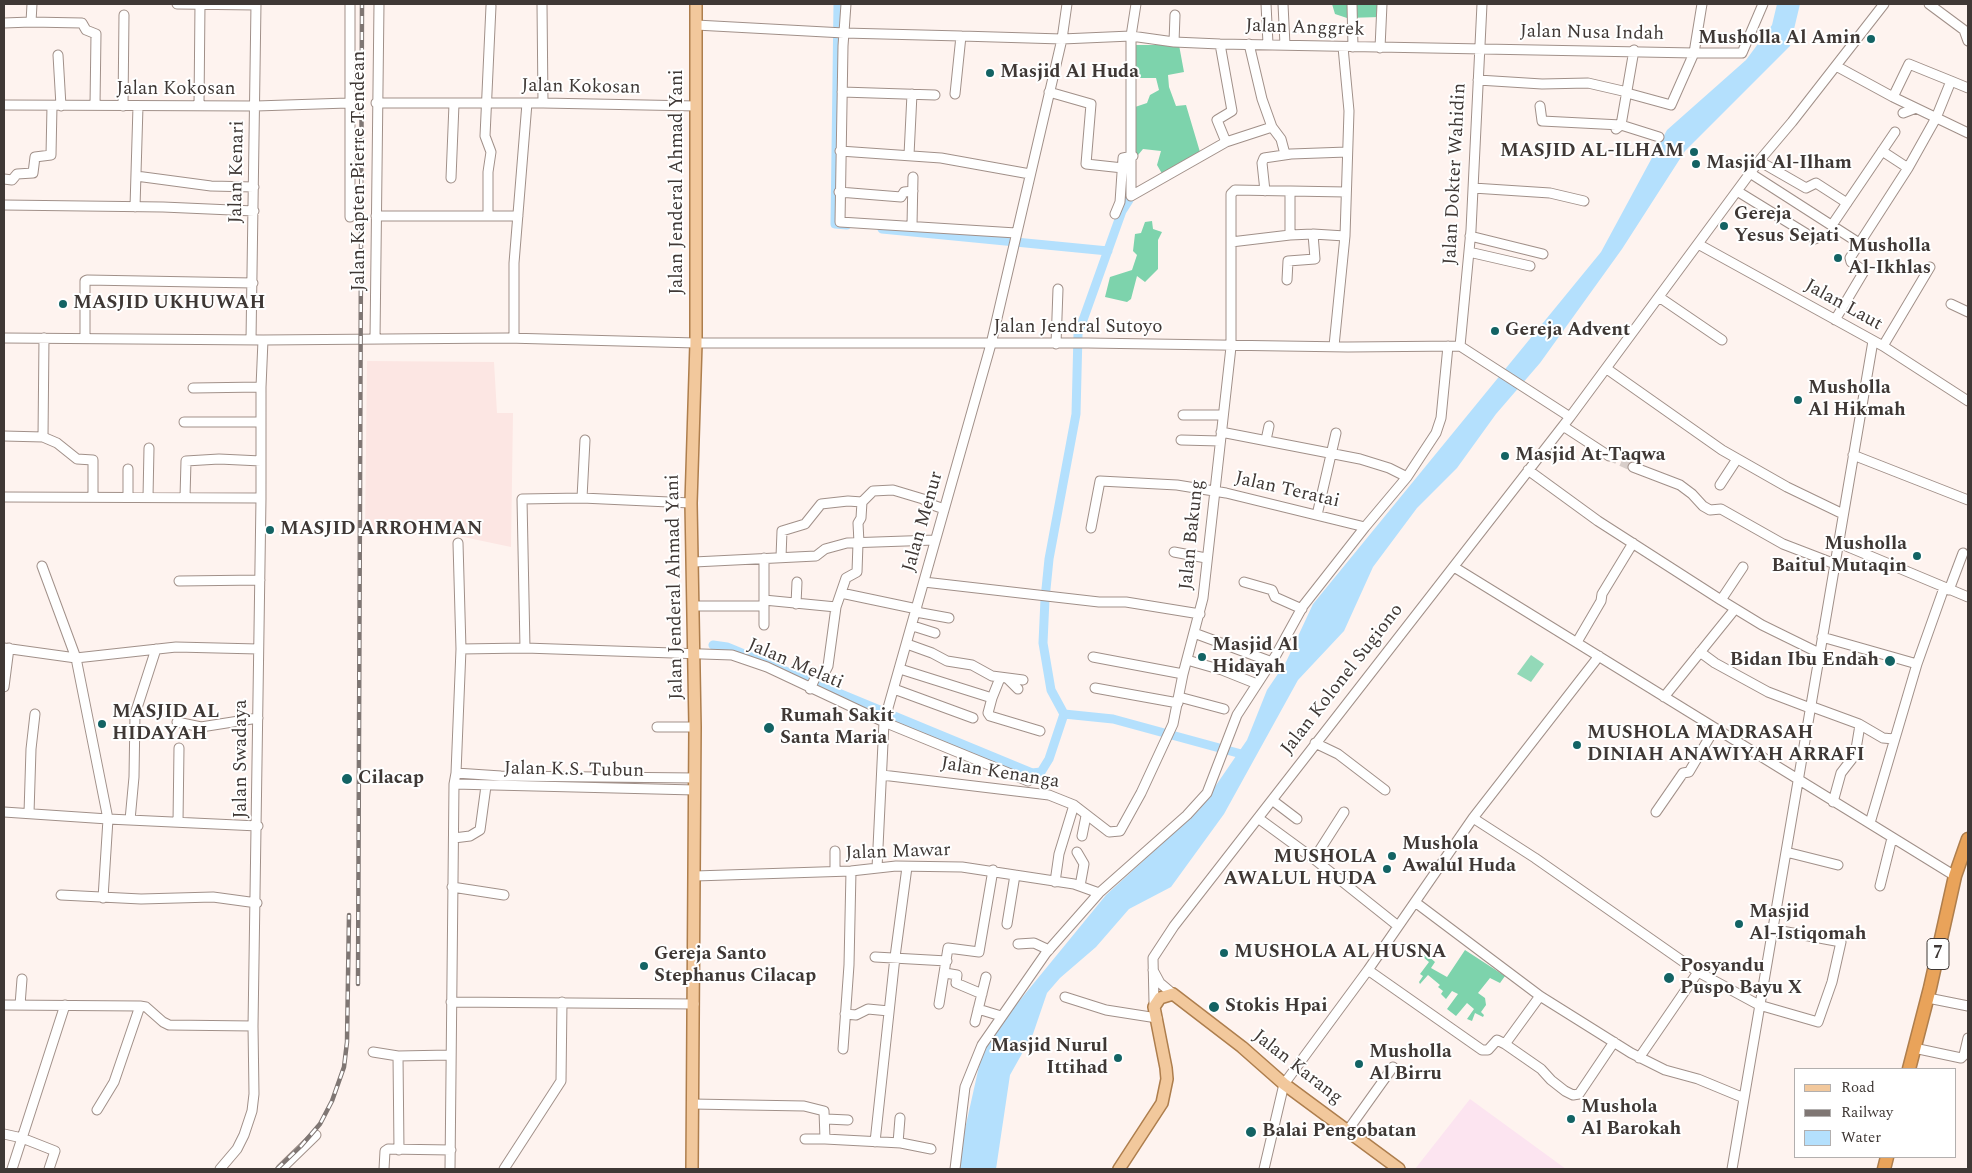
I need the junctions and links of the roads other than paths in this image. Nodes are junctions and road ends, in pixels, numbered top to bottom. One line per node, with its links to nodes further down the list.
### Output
1 (32, 4): 26 (street)
2 (177, 4): 3 (street)
3 (200, 4): 4 (street); 66 (street)
4 (256, 4): 67 (street, Jalan Kenari)
5 (350, 4): 55 (street)
6 (379, 4): 56 (street, Jalan Kapten Pierre Tendean)
7 (542, 4): 59 (street)
8 (696, 4): 27 (main road, Jalan Jenderal Ahmad Yani)
9 (846, 4): 28 (street)
10 (1067, 4): 31 (street, Jalan Menur)
11 (1130, 4): 30 (street)
12 (1136, 4): 30 (street)
13 (1266, 4): 36 (street)
14 (1283, 4): 37 (street)
15 (1352, 4): 38 (street)
16 (1382, 4): 39 (street)
17 (1482, 4): 40 (street, Jalan Dokter Wahidin)
18 (1702, 4): 42 (street)
19 (1763, 4): 42 (street, Jalan Nusa Indah)
20 (1884, 4): 44 (street, Jalan Kolonel Sugiono)
21 (1929, 4): 32 (street)
22 (490, 6): 57 (street)
23 (124, 15): 64 (street)
24 (1175, 15): 33 (street)
25 (4, 22): 26 (street)
26 (31, 22): 62 (street)
27 (696, 26): 28 (street, Jalan Anggrek); 68 (main road, Jalan Jenderal Ahmad Yani)
28 (840, 33): 29 (street, Jalan Anggrek); 48 (street)
29 (961, 36): 31 (street, Jalan Anggrek); 52 (street)
30 (1129, 36): 31 (street, Jalan Anggrek); 33 (street, Jalan Anggrek); 84 (street)
31 (1062, 39): 49 (street, Jalan Menur)
32 (1968, 41)
33 (1174, 42): 34 (street, Jalan Anggrek)
34 (1220, 44): 35 (street, Jalan Anggrek); 78 (street)
35 (1249, 44): 36 (street, Jalan Anggrek); 73 (street)
36 (1268, 44): 37 (street, Jalan Anggrek)
37 (1285, 45): 38 (street, Jalan Anggrek)
38 (1348, 47): 39 (street, Jalan Anggrek); 81 (street)
39 (1380, 48): 40 (street, Jalan Anggrek)
40 (1479, 49): 41 (street, Jalan Nusa Indah); 45 (street, Jalan Dokter Wahidin)
41 (1634, 50): 42 (street, Jalan Nusa Indah); 50 (street)
42 (1694, 53): 50 (street)
43 (58, 55): 63 (street)
44 (1836, 66): 54 (street); 85 (street, Jalan Kolonel Sugiono)
45 (1478, 80): 50 (street); 95 (street, Jalan Dokter Wahidin)
46 (1951, 81): 47 (street); 54 (street); 72 (street)
47 (1968, 88)
48 (842, 92): 51 (street); 79 (street)
49 (1050, 92): 86 (street); 89 (street, Jalan Menur)
50 (1627, 92): 74 (street)
51 (912, 94): 53 (street); 83 (street)
52 (955, 94)
53 (936, 95)
54 (1893, 97): 70 (street)
55 (348, 103): 67 (street, Jalan Kokosan); 112 (street)
56 (376, 103): 60 (street, Jalan Kokosan); 109 (street, Jalan Kapten Pierre Tendean)
57 (486, 103): 58 (street, Jalan Kokosan); 60 (street, Jalan Kokosan); 110 (street)
58 (527, 103): 59 (street, Jalan Kokosan); 111 (street)
59 (543, 103): 68 (street, Jalan Kokosan)
60 (454, 104): 92 (street)
61 (4, 105): 63 (street, Jalan Kokosan)
62 (95, 105): 63 (street, Jalan Kokosan); 64 (street, Jalan Kokosan)
63 (56, 106): 93 (street)
64 (123, 106): 65 (street, Jalan Kokosan)
65 (138, 106): 66 (street, Jalan Kokosan); 90 (street)
66 (199, 106): 67 (street, Jalan Kokosan)
67 (256, 106): 94 (street, Jalan Kenari)
68 (696, 106): 144 (main road, Jalan Jenderal Ahmad Yani)
69 (1540, 106): 74 (street)
70 (1916, 108): 71 (street); 72 (street)
71 (1903, 113)
72 (1936, 118): 76 (street); 87 (street)
73 (1272, 127): 78 (street); 82 (street)
74 (1618, 128): 77 (street)
75 (1895, 132): 80 (street)
76 (1968, 133)
77 (1658, 137)
78 (1226, 142): 102 (street)
79 (840, 151): 83 (street); 100 (street)
80 (1882, 151): 87 (street); 104 (street)
81 (1347, 152): 82 (street); 101 (street)
82 (1285, 154): 97 (street)
83 (909, 155): 89 (street)
84 (1129, 157): 86 (street); 102 (street)
85 (1759, 161): 88 (street, Jalan Kolonel Sugiono); 104 (street)
86 (1122, 168): 102 (street)
87 (1908, 168): 122 (street)
88 (1750, 173): 99 (street, Jalan Kolonel Sugiono); 114 (street)
89 (1030, 174): 117 (street, Jalan Menur)
90 (136, 176): 94 (street); 106 (street)
91 (913, 177): 96 (street)
92 (451, 178)
93 (4, 179)
94 (254, 187): 107 (street, Jalan Kenari)
95 (1473, 188): 103 (street); 119 (street, Jalan Dokter Wahidin)
96 (913, 191): 100 (street); 113 (street)
97 (1265, 191): 98 (street); 121 (street, Jalan Bakung)
98 (1290, 191): 101 (street); 115 (street)
99 (1736, 191): 120 (street); 123 (street, Jalan Kolonel Sugiono)
100 (839, 192): 113 (street)
101 (1346, 192): 118 (street)
102 (1126, 201): 108 (street)
103 (1584, 201)
104 (1847, 203): 114 (street)
105 (4, 205): 106 (street)
106 (134, 207): 107 (street)
107 (254, 211): 129 (street, Jalan Kenari)
108 (1115, 214)
109 (376, 216): 110 (street); 139 (street, Jalan Kapten Pierre Tendean)
110 (488, 216): 111 (street)
111 (518, 216): 138 (street)
112 (350, 217)
113 (912, 225): 117 (street)
114 (1832, 225): 122 (street)
115 (1290, 234): 116 (street); 121 (street)
116 (1314, 234): 118 (street); 128 (street)
117 (1015, 236): 145 (street, Jalan Menur)
118 (1345, 236): 148 (street)
119 (1470, 236): 124 (street, Jalan Dokter Wahidin); 125 (street)
120 (1815, 239)
121 (1232, 242): 147 (street, Jalan Bakung)
122 (1859, 243): 134 (street)
123 (1698, 244): 131 (street, Jalan Kolonel Sugiono); 134 (street, Jalan Laut)
124 (1469, 252): 126 (street); 150 (street, Jalan Dokter Wahidin)
125 (1543, 254)
126 (1530, 266)
127 (1930, 267): 151 (street)
128 (1287, 280)
129 (253, 282): 137 (street); 140 (street, Jalan Kenari)
130 (1058, 289): 146 (street)
131 (1659, 297): 142 (street); 152 (street, Jalan Kolonel Sugiono)
132 (1951, 304): 133 (street)
133 (1968, 312)
134 (1835, 320): 143 (street, Jalan Laut)
135 (4, 338): 136 (street, Jalan Jendral Sutoyo)
136 (44, 338): 137 (street, Jalan Jendral Sutoyo); 166 (street)
137 (85, 338): 140 (street, Jalan Jendral Sutoyo)
138 (514, 338): 139 (street, Jalan Jendral Sutoyo); 144 (street, Jalan Jendral Sutoyo)
139 (375, 339): 141 (street, Jalan Jendral Sutoyo)
140 (251, 340): 141 (street, Jalan Jendral Sutoyo)
141 (263, 340): 153 (street, Jalan Swadaya)
142 (1722, 340)
143 (1873, 341): 151 (street, Jalan Laut); 172 (street)
144 (696, 343): 145 (street, Jalan Jendral Sutoyo); 191 (main road, Jalan Jenderal Ahmad Yani)
145 (991, 344): 146 (street, Jalan Jendral Sutoyo); 192 (street, Jalan Menur)
146 (1056, 344): 147 (street, Jalan Jendral Sutoyo)
147 (1231, 346): 148 (street, Jalan Jendral Sutoyo); 157 (street, Jalan Bakung)
148 (1334, 346): 149 (street, Jalan Jendral Sutoyo)
149 (1448, 346): 150 (street, Jalan Jendral Sutoyo); 179 (street)
150 (1460, 346): 158 (street)
151 (1883, 346): 155 (street, Jalan Laut)
152 (1607, 369): 158 (street, Jalan Kolonel Sugiono); 174 (street)
153 (260, 387): 154 (street); 160 (street, Jalan Swadaya)
154 (193, 388)
155 (1967, 397)
156 (1183, 415): 157 (street)
157 (1223, 415): 165 (street, Jalan Bakung)
158 (1570, 417): 162 (street, Jalan Kolonel Sugiono)
159 (184, 422): 160 (street)
160 (261, 422): 175 (street, Jalan Swadaya)
161 (1268, 426): 169 (street)
162 (1563, 426): 173 (street); 178 (street, Jalan Kolonel Sugiono)
163 (1336, 433): 171 (street)
164 (4, 436): 166 (street)
165 (1221, 437): 168 (street); 169 (street); 181 (street, Jalan Bakung)
166 (44, 438): 183 (street)
167 (585, 440): 188 (street)
168 (1181, 440)
169 (1266, 440): 171 (street)
170 (149, 448): 185 (street)
171 (1332, 453): 179 (street); 194 (street)
172 (1853, 455): 189 (street); 193 (street)
173 (1609, 456)
174 (1737, 459): 180 (street); 193 (street)
175 (261, 462): 186 (street); 187 (street, Jalan Swadaya)
176 (1633, 467): 208 (street)
177 (128, 469): 184 (street)
178 (1528, 470): 198 (street); 210 (street, Jalan Kolonel Sugiono)
179 (1407, 477): 195 (street)
180 (1720, 485)
181 (1214, 491): 194 (street, Jalan Teratai); 196 (street, Jalan Teratai); 206 (street, Jalan Bakung)
182 (4, 497): 183 (street)
183 (93, 497): 184 (street)
184 (128, 497): 185 (street)
185 (148, 497): 186 (street)
186 (185, 497): 187 (street)
187 (262, 498): 212 (street, Jalan Swadaya)
188 (582, 498): 191 (street); 238 (street)
189 (1968, 500)
190 (862, 502): 192 (street); 200 (street); 204 (street)
191 (691, 503): 207 (main road, Jalan Jenderal Ahmad Yani)
192 (944, 509): 197 (street, Jalan Menur)
193 (1843, 514): 201 (street)
194 (1318, 515): 195 (street, Jalan Teratai)
195 (1364, 527): 225 (street)
196 (1091, 528)
197 (935, 540): 200 (street); 215 (street, Jalan Menur)
198 (1633, 542): 220 (street); 235 (street)
199 (458, 543): 241 (street)
200 (858, 543): 204 (street); 218 (street)
201 (1839, 543): 208 (street); 217 (street)
202 (1174, 552): 206 (street)
203 (1963, 553): 217 (street)
204 (781, 557): 205 (street)
205 (764, 558): 207 (street); 221 (street)
206 (1206, 558): 228 (street, Jalan Bakung)
207 (694, 562): 223 (main road, Jalan Jenderal Ahmad Yani)
208 (1835, 564): 234 (street)
209 (42, 566): 247 (street)
210 (1454, 567): 235 (street); 278 (street, Jalan Kolonel Sugiono)
211 (1743, 567): 220 (street)
212 (260, 580): 213 (street); 240 (street, Jalan Swadaya)
213 (179, 581)
214 (797, 582): 222 (street)
215 (924, 582): 227 (street, Jalan Menur); 228 (street)
216 (1244, 582): 225 (street)
217 (1946, 589): 219 (street); 250 (street)
218 (840, 593): 224 (street); 227 (street)
219 (1968, 597)
220 (1720, 600): 226 (street)
221 (764, 603): 222 (street); 223 (street); 230 (street)
222 (796, 604): 224 (street)
223 (694, 606): 244 (main road, Jalan Jenderal Ahmad Yani)
224 (836, 607): 255 (street)
225 (1302, 609): 249 (street)
226 (1735, 609): 242 (street); 243 (street)
227 (917, 610): 229 (street); 231 (street, Jalan Menur)
228 (1200, 614): 233 (street, Jalan Bakung)
229 (949, 618)
230 (764, 625)
231 (913, 626): 232 (street); 236 (street, Jalan Menur)
232 (935, 633)
233 (1194, 633): 248 (street, Jalan Bakung); 249 (street)
234 (1822, 637): 243 (street); 250 (street)
235 (1577, 642): 245 (street)
236 (907, 644): 251 (street, Jalan Menur); 253 (street)
237 (6, 648): 247 (street); 257 (street)
238 (524, 648): 241 (street, Jalan Melati); 244 (street, Jalan Melati)
239 (156, 649): 240 (street); 247 (street); 302 (street)
240 (258, 649): 267 (street, Jalan Swadaya)
241 (460, 649): 280 (street)
242 (1700, 652): 261 (street); 264 (street)
243 (1819, 653): 264 (street)
244 (694, 654): 255 (street, Jalan Melati); 273 (main road, Jalan Jenderal Ahmad Yani)
245 (1599, 656): 261 (street); 299 (street)
246 (1093, 657): 252 (street)
247 (76, 658): 300 (street)
248 (1187, 660): 252 (street, Jalan Bakung); 256 (street)
249 (1272, 662): 256 (street)
250 (1917, 664): 276 (street)
251 (900, 669): 259 (street, Jalan Menur); 262 (street)
252 (1183, 674): 263 (street, Jalan Bakung)
253 (1004, 678): 254 (street); 260 (street); 262 (street)
254 (1022, 680)
255 (813, 682): 269 (street, Jalan Melati)
256 (1257, 684): 327 (street)
257 (4, 687)
258 (1095, 688): 263 (street)
259 (894, 689): 268 (street); 269 (street, Jalan Menur)
260 (1018, 689)
261 (1664, 697): 274 (street)
262 (992, 698): 275 (street)
263 (1179, 700): 265 (street); 277 (street, Jalan Bakung)
264 (1810, 707): 271 (street); 284 (street)
265 (1224, 709)
266 (35, 714): 296 (street)
267 (258, 718): 270 (street); 305 (street, Jalan Swadaya)
268 (973, 718)
269 (884, 721): 281 (street); 283 (street, Jalan Melati)
270 (178, 722)
271 (1860, 725): 276 (street); 291 (street)
272 (657, 727): 273 (street)
273 (695, 727): 282 (main road, Jalan Jenderal Ahmad Yani)
274 (1715, 728): 284 (street); 295 (street)
275 (1040, 731)
276 (1894, 739): 304 (street)
277 (1167, 740): 297 (street, Jalan Kenanga)
278 (1315, 743): 289 (street); 290 (street, Jalan Kolonel Sugiono)
279 (179, 748): 303 (street)
280 (456, 773): 285 (street, Jalan K.S. Tubun); 286 (street)
281 (882, 776): 292 (street, Jalan Kenanga); 316 (street)
282 (695, 778): 285 (street, Jalan K.S. Tubun); 288 (main road, Jalan Jenderal Ahmad Yani)
283 (1028, 781)
284 (1799, 781): 291 (street); 312 (street)
285 (586, 782): 287 (street, Jalan K.S. Tubun); 288 (street, Jalan K.S. Tubun)
286 (454, 784): 287 (street, Jalan K.S. Tubun); 307 (street)
287 (486, 786): 307 (street)
288 (695, 790): 321 (main road, Jalan Jenderal Ahmad Yani)
289 (1385, 790)
290 (1272, 800): 298 (street, Jalan Kolonel Sugiono); 301 (street)
291 (1833, 802): 304 (street)
292 (1074, 805): 297 (street, Jalan Kenanga); 323 (street)
293 (4, 812): 296 (street)
294 (1344, 812): 313 (street)
295 (1656, 812)
296 (29, 813): 300 (street)
297 (1086, 816): 306 (street)
298 (1258, 818): 313 (street); 341 (street, Jalan Kolonel Sugiono)
299 (1473, 818): 332 (street); 343 (street)
300 (108, 819): 302 (street); 330 (street)
301 (1297, 819)
302 (130, 820): 303 (street)
303 (178, 822): 305 (street)
304 (1870, 823): 308 (street)
305 (258, 826): 331 (street, Jalan Swadaya)
306 (1082, 836)
307 (454, 838): 326 (street)
308 (1892, 838): 322 (street); 325 (street)
309 (1968, 838): 322 (highway, 7)
310 (835, 851): 318 (street)
311 (1077, 852): 324 (street)
312 (1786, 852): 314 (street); 335 (street)
313 (1314, 859): 334 (street)
314 (1838, 865)
315 (907, 867): 316 (street, Jalan Mawar); 317 (street, Jalan Mawar); 339 (street)
316 (877, 868): 319 (street, Jalan Mawar)
317 (993, 870): 320 (street, Jalan Mawar); 340 (street)
318 (835, 871): 319 (street, Jalan Mawar); 321 (street, Jalan Mawar)
319 (851, 871): 365 (street)
320 (1015, 874): 323 (street, Jalan Mawar); 333 (street)
321 (695, 876): 354 (main road, Jalan Jenderal Ahmad Yani)
322 (1955, 876): 351 (highway, 7)
323 (1055, 882): 324 (street, Jalan Mawar)
324 (1080, 886): 327 (street, Jalan Mawar)
325 (1880, 886)
326 (452, 887): 329 (street); 352 (street)
327 (1099, 893): 337 (street)
328 (61, 895): 330 (street)
329 (504, 895)
330 (103, 898): 331 (street)
331 (257, 902): 369 (street, Jalan Swadaya)
332 (1415, 902): 334 (street); 349 (street)
333 (1007, 924)
334 (1398, 926): 342 (street)
335 (1772, 929): 360 (street); 360 (street)
336 (1018, 944): 337 (street)
337 (1049, 950): 366 (street)
338 (875, 957): 339 (street)
339 (895, 957): 340 (street); 364 (street)
340 (947, 961): 344 (street)
341 (1151, 968): 348 (street); 356 (street, Jalan Kolonel Sugiono)
342 (1368, 970): 372 (street); 381 (street)
343 (1698, 972): 360 (street); 378 (street)
344 (945, 973): 347 (street); 355 (street)
345 (986, 977): 347 (street)
346 (22, 979): 358 (street)
347 (982, 994): 363 (street)
348 (1173, 994): 356 (main road); 381 (main road, Jalan Karang)
349 (1540, 996): 371 (street); 372 (street)
350 (1065, 997): 367 (street)
351 (1928, 998): 362 (street); 373 (highway, 7)
352 (451, 1002): 353 (street); 376 (street)
353 (562, 1002): 354 (street); 405 (street)
354 (694, 1004): 383 (main road, Jalan Jenderal Ahmad Yani)
355 (939, 1004)
356 (1154, 1004): 367 (main road, Jalan Kolonel Sugiono)
357 (4, 1005): 358 (street)
358 (20, 1005): 359 (street)
359 (65, 1005): 361 (street); 391 (street)
360 (1759, 1005): 382 (street)
361 (140, 1006): 369 (street); 384 (street)
362 (1968, 1006)
363 (978, 1009): 366 (street); 368 (street)
364 (889, 1011): 365 (street); 394 (street)
365 (845, 1014): 374 (street)
366 (1002, 1016): 407 (street)
367 (1157, 1018): 408 (main road, Jalan Kolonel Sugiono)
368 (975, 1022)
369 (253, 1026): 401 (street, Jalan Swadaya)
370 (1968, 1038): 373 (street)
371 (1614, 1042): 372 (street); 378 (street)
372 (1505, 1044)
373 (1914, 1048): 380 (highway, 7)
374 (843, 1049)
375 (373, 1052): 377 (street)
376 (450, 1055): 377 (street); 398 (street)
377 (398, 1056): 397 (street)
378 (1639, 1058): 382 (street)
379 (1393, 1067): 388 (street)
380 (1909, 1068)
381 (1284, 1084): 388 (main road, Jalan Karang); 409 (street)
382 (1744, 1098): 411 (street)
383 (692, 1104): 386 (street); 406 (main road, Jalan Jenderal Ahmad Yani)
384 (96, 1110)
385 (900, 1118): 395 (street)
386 (826, 1119): 387 (street); 393 (street)
387 (848, 1120)
388 (1348, 1130): 410 (main road, Jalan Karang)
389 (4, 1134): 391 (street)
390 (316, 1135): 402 (street)
391 (22, 1138): 399 (street); 400 (street)
392 (805, 1139): 393 (street)
393 (825, 1139): 394 (street)
394 (875, 1142): 395 (street)
395 (898, 1143): 396 (street)
396 (931, 1149)
397 (399, 1150): 398 (street); 403 (street)
398 (451, 1150): 404 (street)
399 (12, 1169)
400 (49, 1169)
401 (220, 1169)
402 (281, 1169)
403 (384, 1169)
404 (450, 1169)
405 (504, 1169)
406 (692, 1169)
407 (955, 1169)
408 (1120, 1169)
409 (1264, 1169)
410 (1399, 1169)
411 (1732, 1169)

